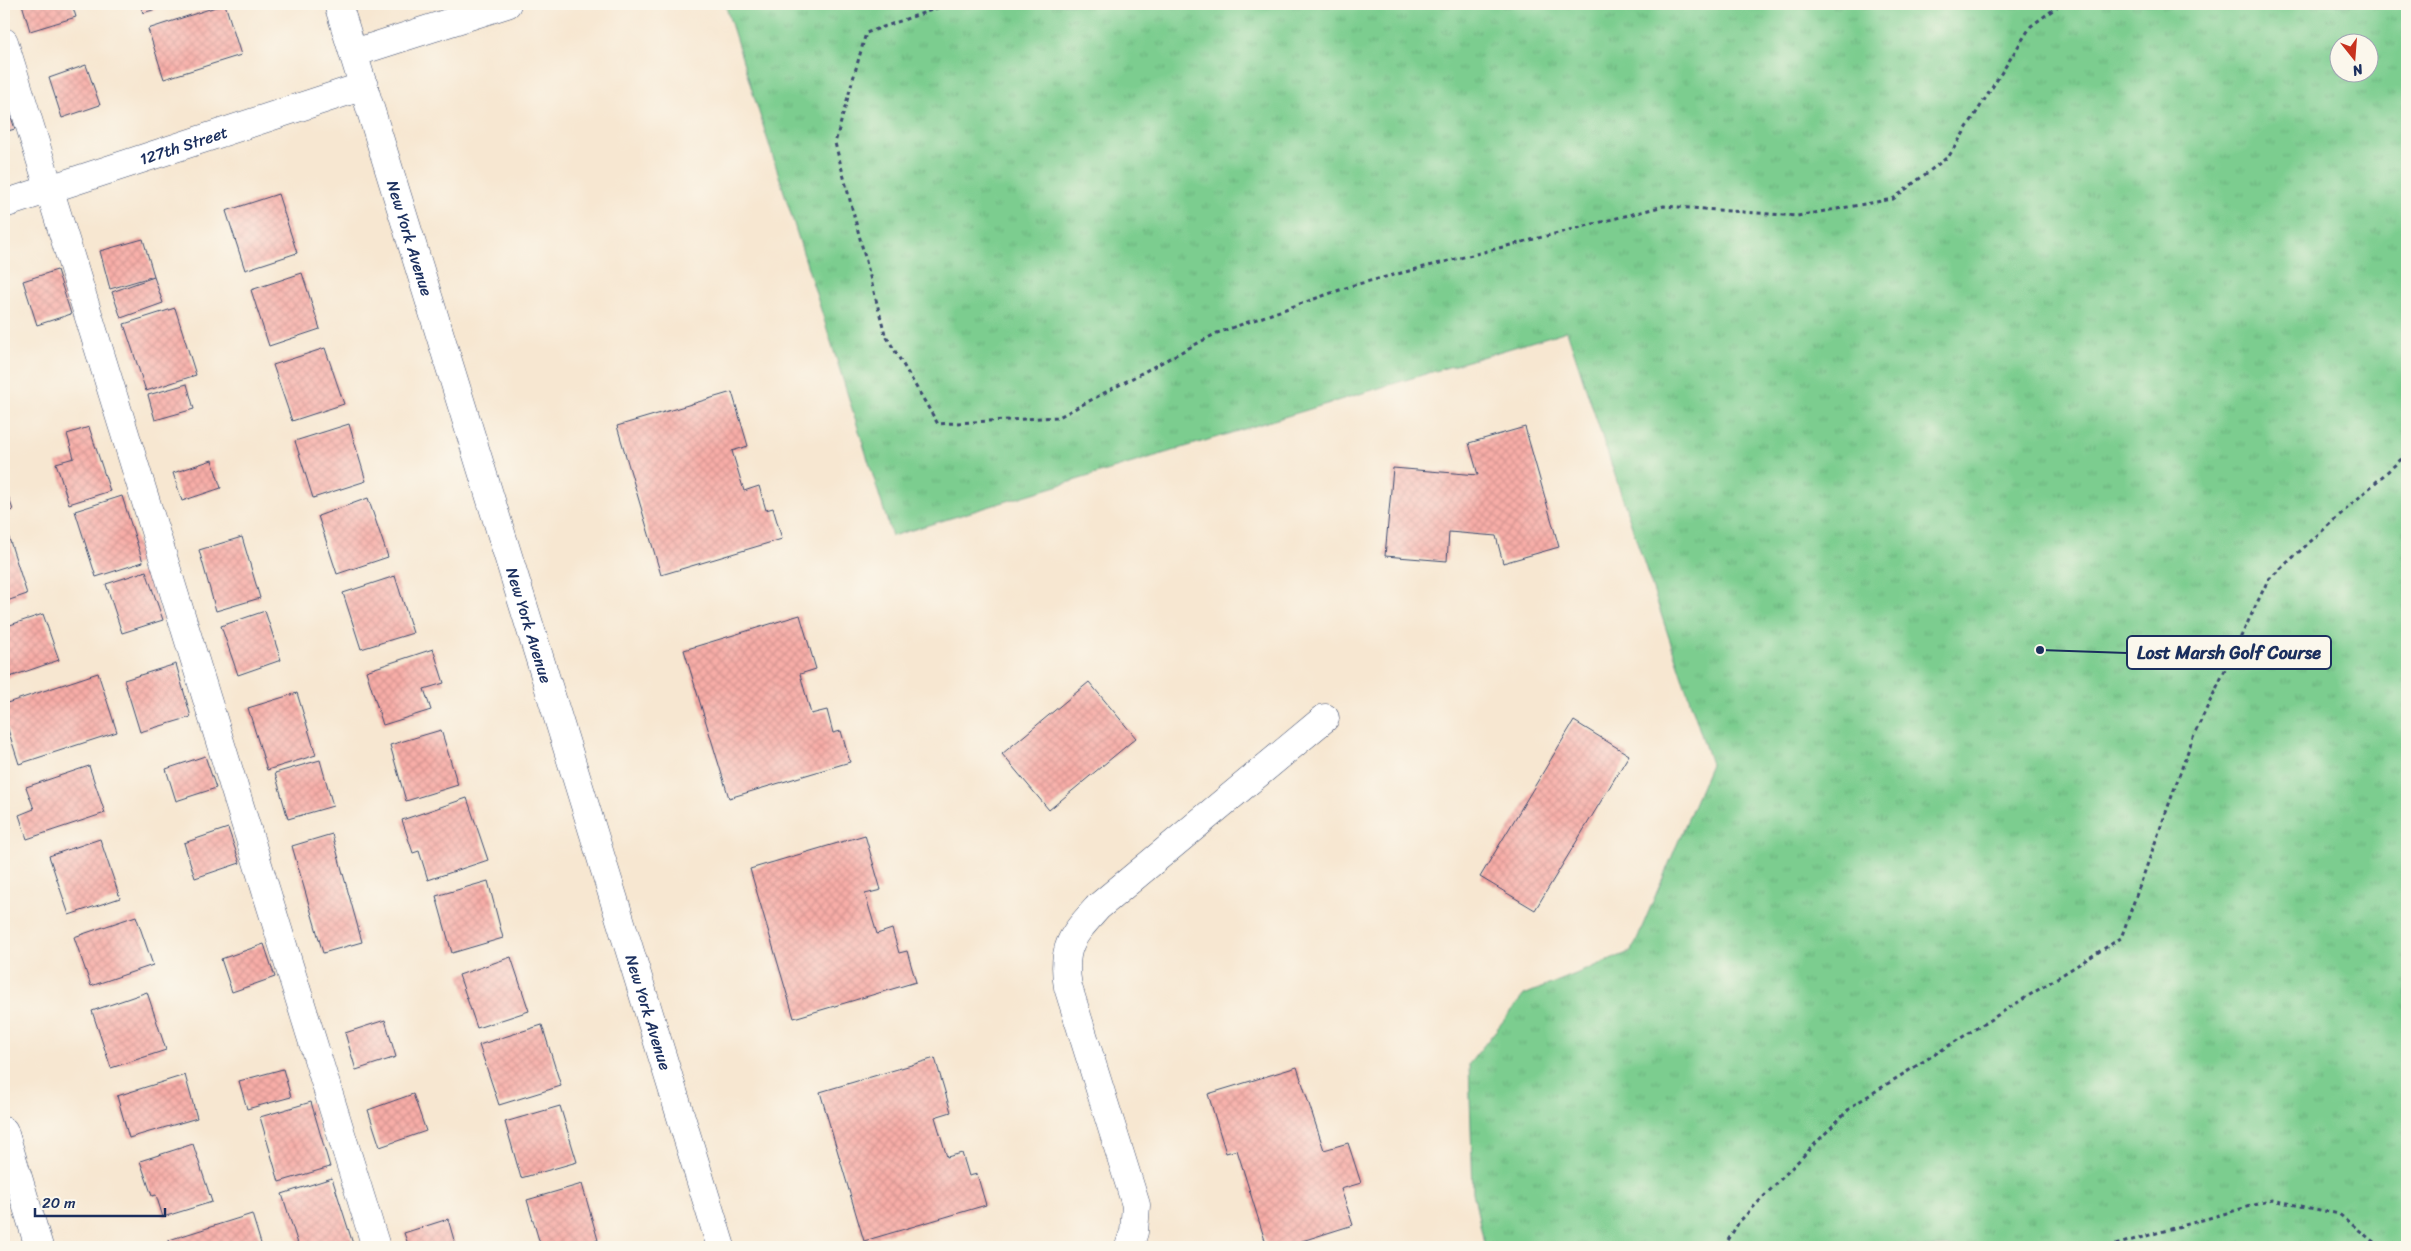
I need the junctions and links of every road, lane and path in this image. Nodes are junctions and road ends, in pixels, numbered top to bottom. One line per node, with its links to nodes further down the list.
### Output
1 (338, 4): 6 (street, New York Avenue)
2 (507, 4): 6 (street)
3 (962, 4): 4 (path)
4 (2061, 4)
5 (4, 42): 8 (street)
6 (354, 53): 7 (street, New York Avenue)
7 (364, 86): 8 (street, 127th Street); 15 (street, New York Avenue)
8 (49, 190): 9 (street, 127th Street); 14 (street)
9 (4, 204)
10 (2407, 454): 17 (path)
11 (1325, 718): 16 (street)
12 (4, 1131): 13 (street)
13 (39, 1247)
14 (376, 1247)
15 (721, 1247)
16 (1129, 1247)
17 (1724, 1247)
18 (2108, 1247): 19 (path)
19 (2380, 1247)

